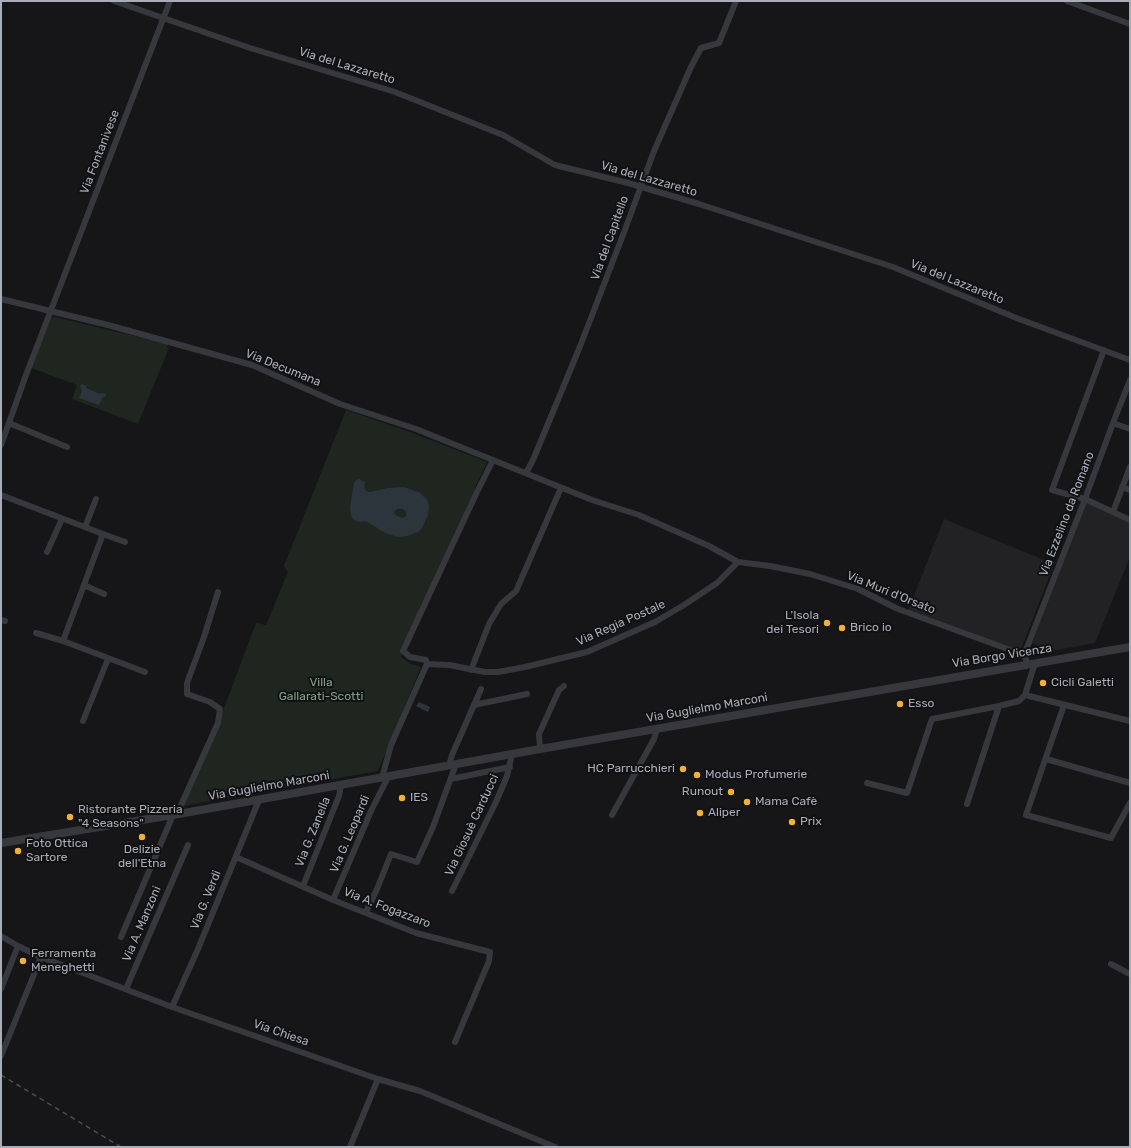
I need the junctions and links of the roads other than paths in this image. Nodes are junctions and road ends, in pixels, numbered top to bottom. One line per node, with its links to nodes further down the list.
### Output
1 (114, 1): 5 (street, Via del Lazzaretto)
2 (170, 1): 5 (street, Via Fontanivese)
3 (736, 1): 7 (street, Via del Capitello)
4 (1067, 1): 6 (street)
5 (163, 18): 7 (street, Via del Lazzaretto); 9 (street, Via Fontanivese)
6 (1130, 24)
7 (640, 187): 10 (street, Via del Lazzaretto); 20 (street, Via del Capitello)
8 (1, 299): 9 (street, Via Decumana)
9 (51, 310): 13 (street, Via Fontanivese); 18 (street, Via Decumana)
10 (1104, 350): 11 (street, Via del Lazzaretto); 26 (street)
11 (1130, 360)
12 (1130, 380): 14 (street, Via Ezzelino da Romano)
13 (10, 423): 16 (street, Via Fontanivese); 17 (street)
14 (1112, 423): 15 (street); 26 (street, Via Ezzelino da Romano)
15 (1130, 429)
16 (1, 445)
17 (67, 447)
18 (493, 460): 20 (street, Via Decumana); 43 (street, Via Regia Postale)
19 (1130, 467): 21 (street)
20 (526, 473): 22 (street, Via Decumana)
21 (1122, 487): 23 (street); 27 (street)
22 (561, 488): 34 (street, Via Decumana); 45 (street)
23 (1130, 490)
24 (1, 495): 28 (street)
25 (96, 499): 30 (street)
26 (1085, 499): 27 (street); 41 (street, Via Ezzelino da Romano)
27 (1113, 512): 29 (street)
28 (64, 519): 30 (street); 33 (street)
29 (1130, 520)
30 (85, 527): 31 (street)
31 (103, 534): 32 (street); 35 (street)
32 (125, 542)
33 (47, 552)
34 (738, 562): 41 (street, Via Muri d'Orsato); 45 (street, Via Regia Postale)
35 (84, 585): 37 (street); 39 (street)
36 (218, 592): 71 (street)
37 (104, 594)
38 (36, 633): 39 (street)
39 (63, 641): 42 (street)
40 (1130, 647): 44 (street, Via Borgo Vicenza)
41 (1024, 655): 44 (street)
42 (108, 659): 46 (street); 55 (street)
43 (427, 664): 45 (street, Via Regia Postale); 63 (street)
44 (1031, 664): 49 (street, Via Borgo Vicenza); 51 (street)
45 (471, 670)
46 (145, 672)
47 (564, 686): 58 (street)
48 (481, 689): 52 (street)
49 (879, 690): 57 (street, Via Guglielmo Marconi)
50 (527, 694): 52 (street)
51 (1025, 695): 53 (street); 54 (street)
52 (474, 705): 61 (street)
53 (1064, 705): 56 (street); 60 (street)
54 (999, 706): 65 (street); 70 (street)
55 (83, 721)
56 (1130, 721)
57 (657, 729): 58 (street, Via Guglielmo Marconi); 72 (street)
58 (540, 749): 59 (street, Via Guglielmo Marconi)
59 (512, 754): 61 (street, Via Guglielmo Marconi); 62 (street, Via Giosuè Carducci)
60 (1046, 759): 66 (street); 69 (street)
61 (453, 765): 63 (street, Via Guglielmo Marconi); 64 (street)
62 (510, 767): 64 (street, Via Giosuè Carducci); 77 (street, Via Giosuè Carducci)
63 (385, 778): 67 (street, Via Guglielmo Marconi); 78 (street, Via G. Leopardi)
64 (452, 780): 79 (street)
65 (867, 783)
66 (1130, 783)
67 (341, 785): 68 (street, Via Guglielmo Marconi); 76 (street, Via G. Zanella)
68 (259, 800): 71 (street, Via Guglielmo Marconi); 75 (street, Via G. Verdi)
69 (1130, 803)
70 (967, 804)
71 (175, 815): 73 (street, Via Guglielmo Marconi); 81 (street)
72 (612, 815)
73 (1, 843)
74 (188, 845): 87 (street, Via A. Manzoni)
75 (236, 857): 76 (street, Via A. Fogazzaro); 88 (street, Via G. Verdi)
76 (303, 886): 78 (street, Via A. Fogazzaro)
77 (452, 891)
78 (334, 900): 79 (street, Via A. Fogazzaro)
79 (366, 912): 89 (street, Via A. Fogazzaro)
80 (1, 936): 82 (street, Via Chiesa)
81 (121, 937)
82 (18, 946): 83 (street, Via Chiesa); 86 (street)
83 (41, 957): 87 (street, Via Chiesa); 90 (street)
84 (1111, 964): 85 (street)
85 (1130, 974)
86 (1, 989)
87 (126, 989): 88 (street, Via Chiesa)
88 (172, 1007): 91 (street, Via Chiesa)
89 (455, 1042)
90 (1, 1056)
91 (378, 1079): 92 (street); 93 (street, Via Chiesa)
92 (350, 1147)
93 (555, 1147)

